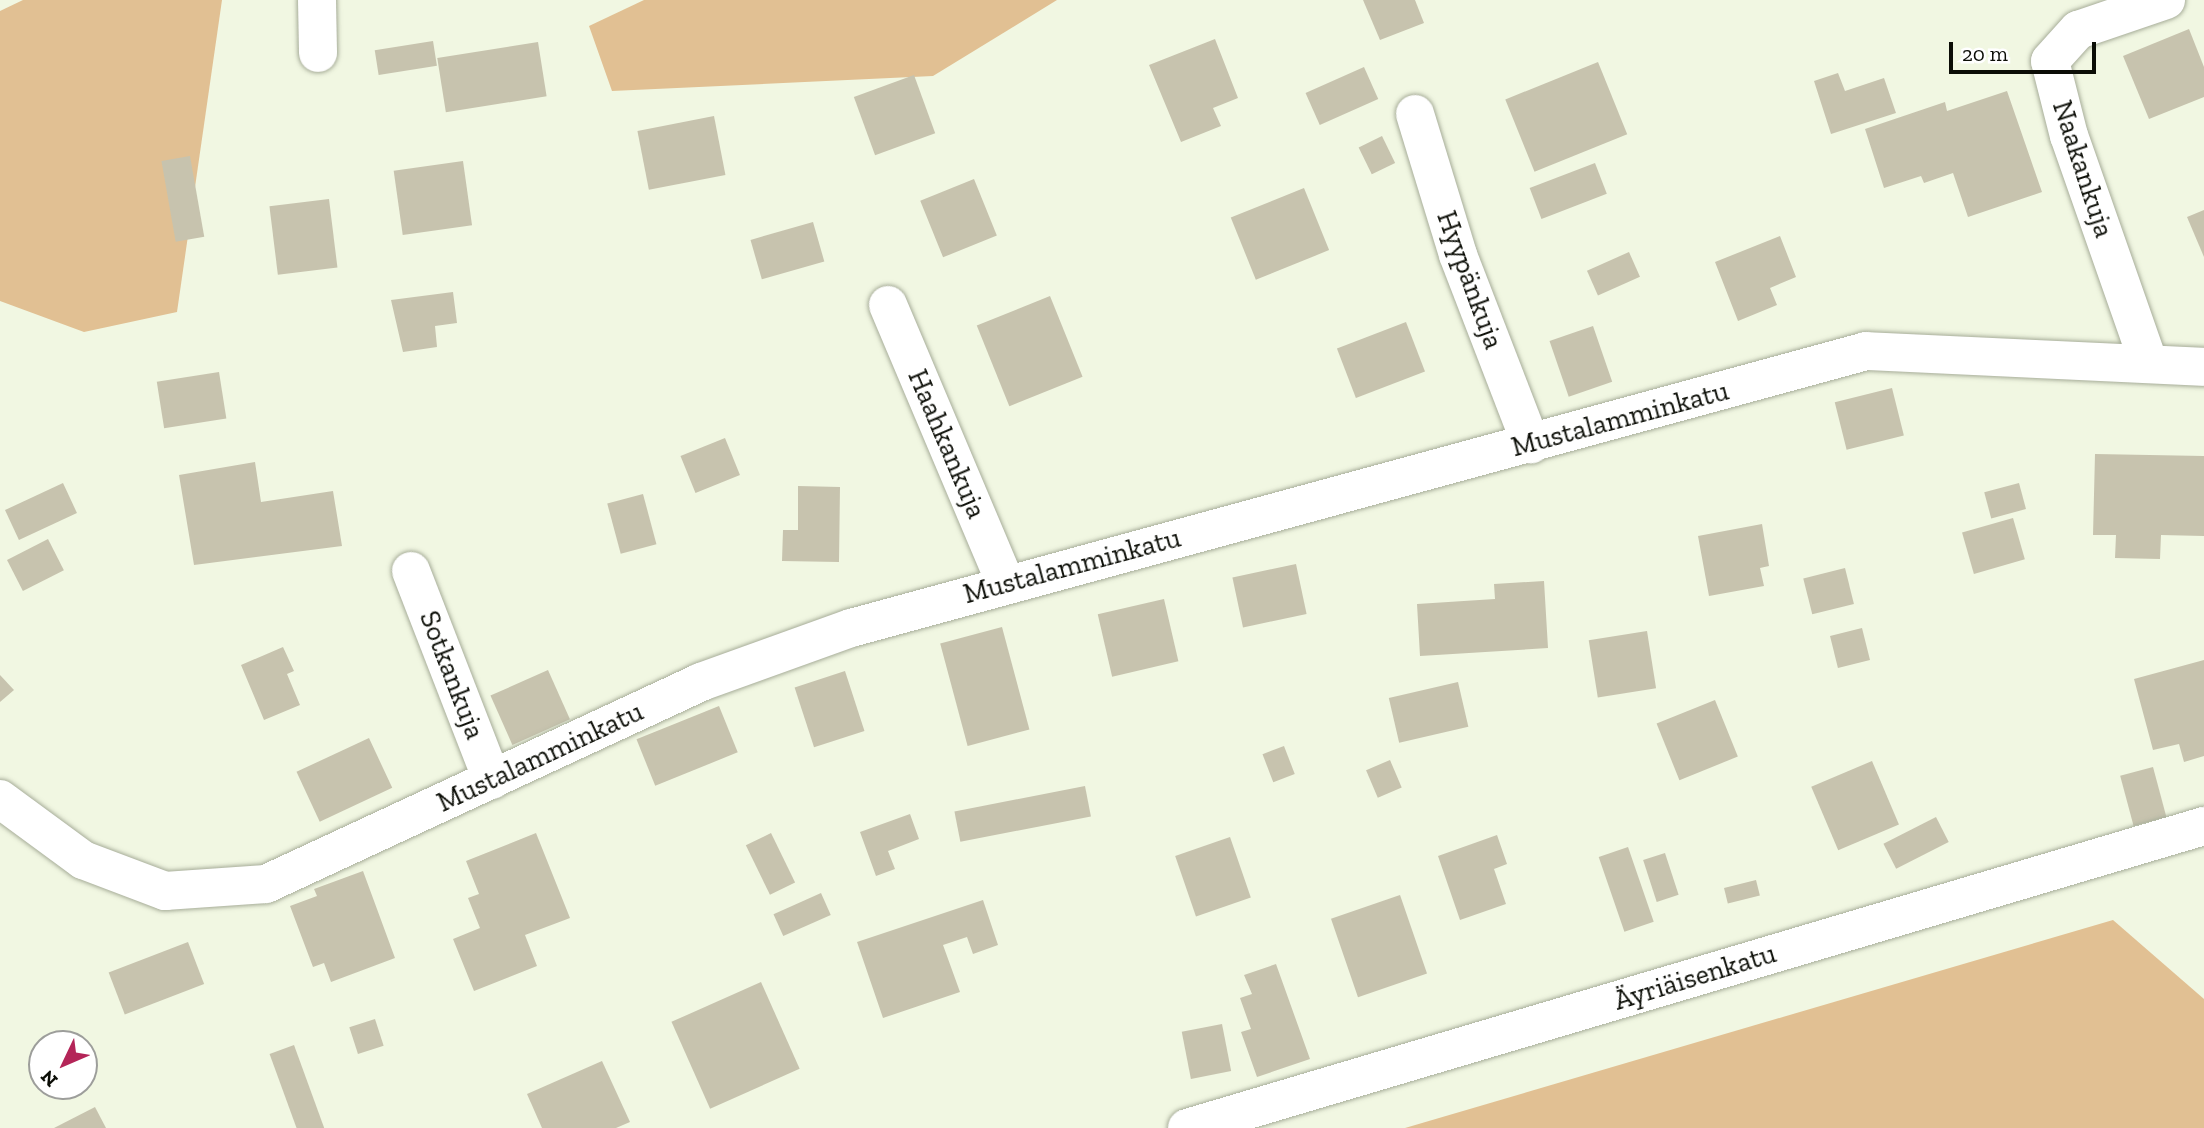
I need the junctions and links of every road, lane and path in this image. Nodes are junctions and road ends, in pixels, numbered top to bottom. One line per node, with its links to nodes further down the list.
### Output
1 (317, 0): 3 (street)
2 (2166, 0): 6 (street, Naakankuja)
3 (318, 53)
4 (1415, 114): 8 (street, Hyypänkuja)
5 (888, 305): 10 (street, Haahkankuja)
6 (2149, 364): 7 (street, Mustalamminkatu); 8 (street, Mustalamminkatu)
7 (2204, 367)
8 (1531, 443): 10 (street, Mustalamminkatu)
9 (411, 571): 11 (street, Sotkankuja)
10 (1006, 584): 11 (street, Mustalamminkatu)
11 (492, 780): 12 (street, Mustalamminkatu)
12 (0, 799)
13 (2204, 826): 14 (street, Äyriäisenkatu)
14 (1187, 1128)

